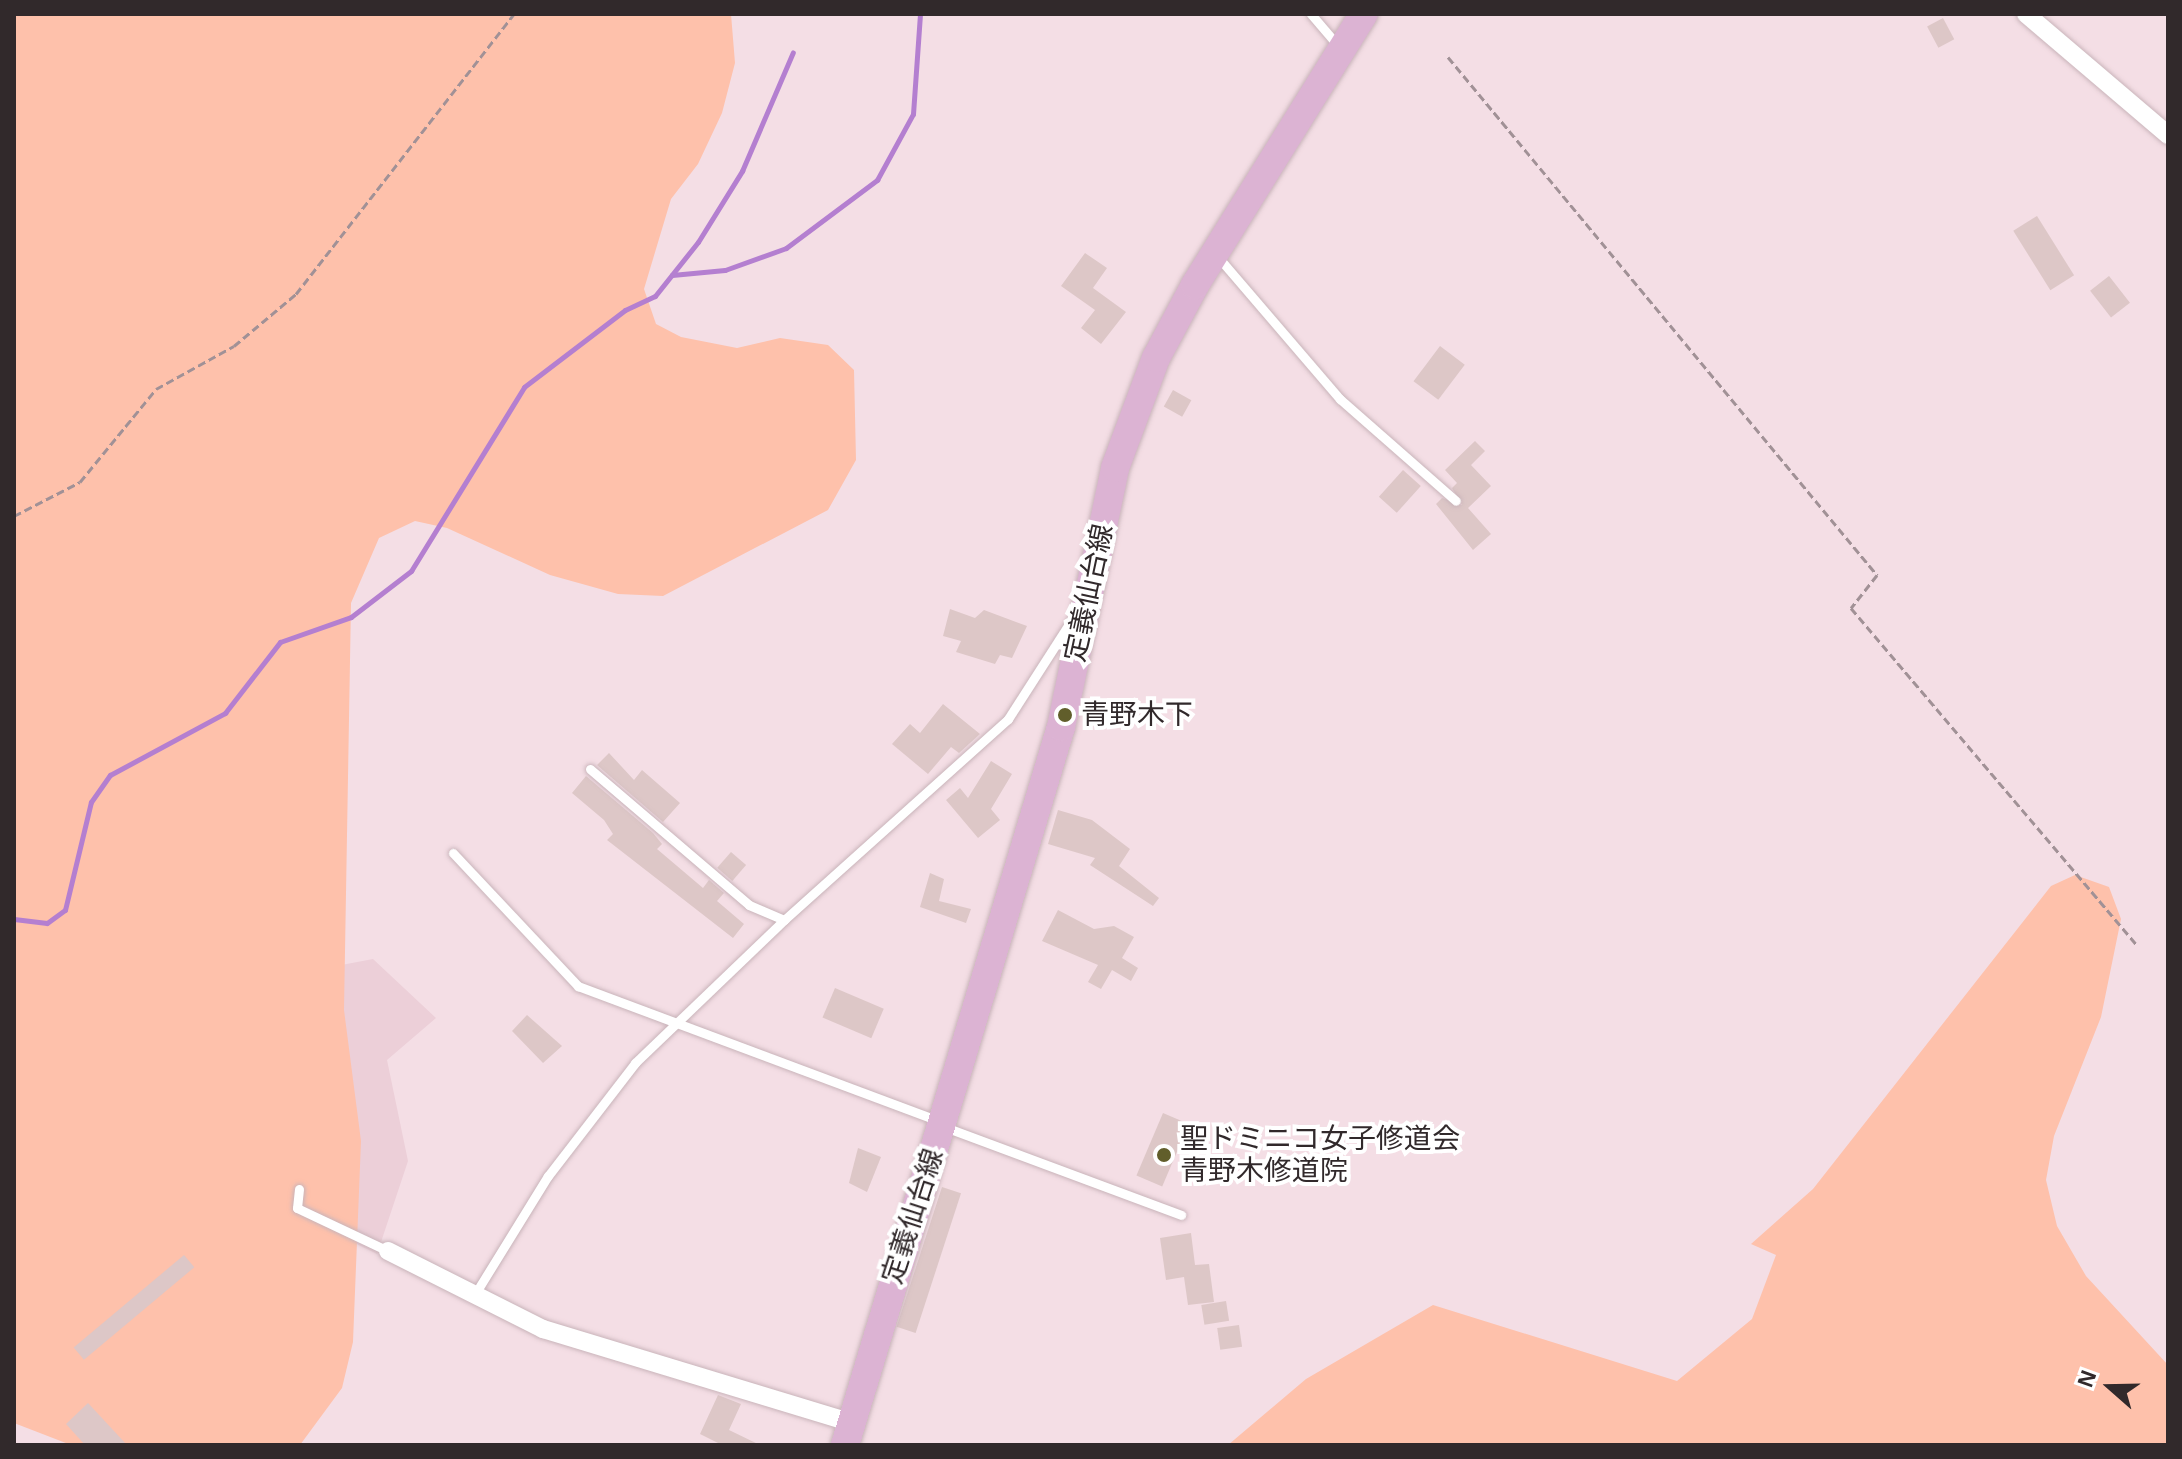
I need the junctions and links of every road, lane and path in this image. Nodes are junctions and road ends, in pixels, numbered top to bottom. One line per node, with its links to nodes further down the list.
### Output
1 (514, 14): 10 (path)
2 (1311, 14): 5 (lane)
3 (1364, 14): 5 (main road, 定義仙台線)
4 (2026, 14): 7 (street)
5 (1341, 50): 8 (main road, 定義仙台線)
6 (1448, 57): 15 (path)
7 (2168, 135)
8 (1215, 254): 9 (lane); 11 (main road, 定義仙台線)
9 (1456, 501)
10 (14, 516)
11 (1089, 593): 14 (lane); 17 (main road, 定義仙台線)
12 (590, 769): 14 (lane)
13 (453, 853): 16 (lane)
14 (784, 920): 16 (lane)
15 (2136, 944)
16 (682, 1025): 17 (lane); 21 (lane)
17 (942, 1124): 19 (lane); 22 (main road, 定義仙台線)
18 (299, 1189): 20 (lane)
19 (1181, 1215)
20 (388, 1251): 21 (street)
21 (473, 1298): 22 (street)
22 (848, 1434)

